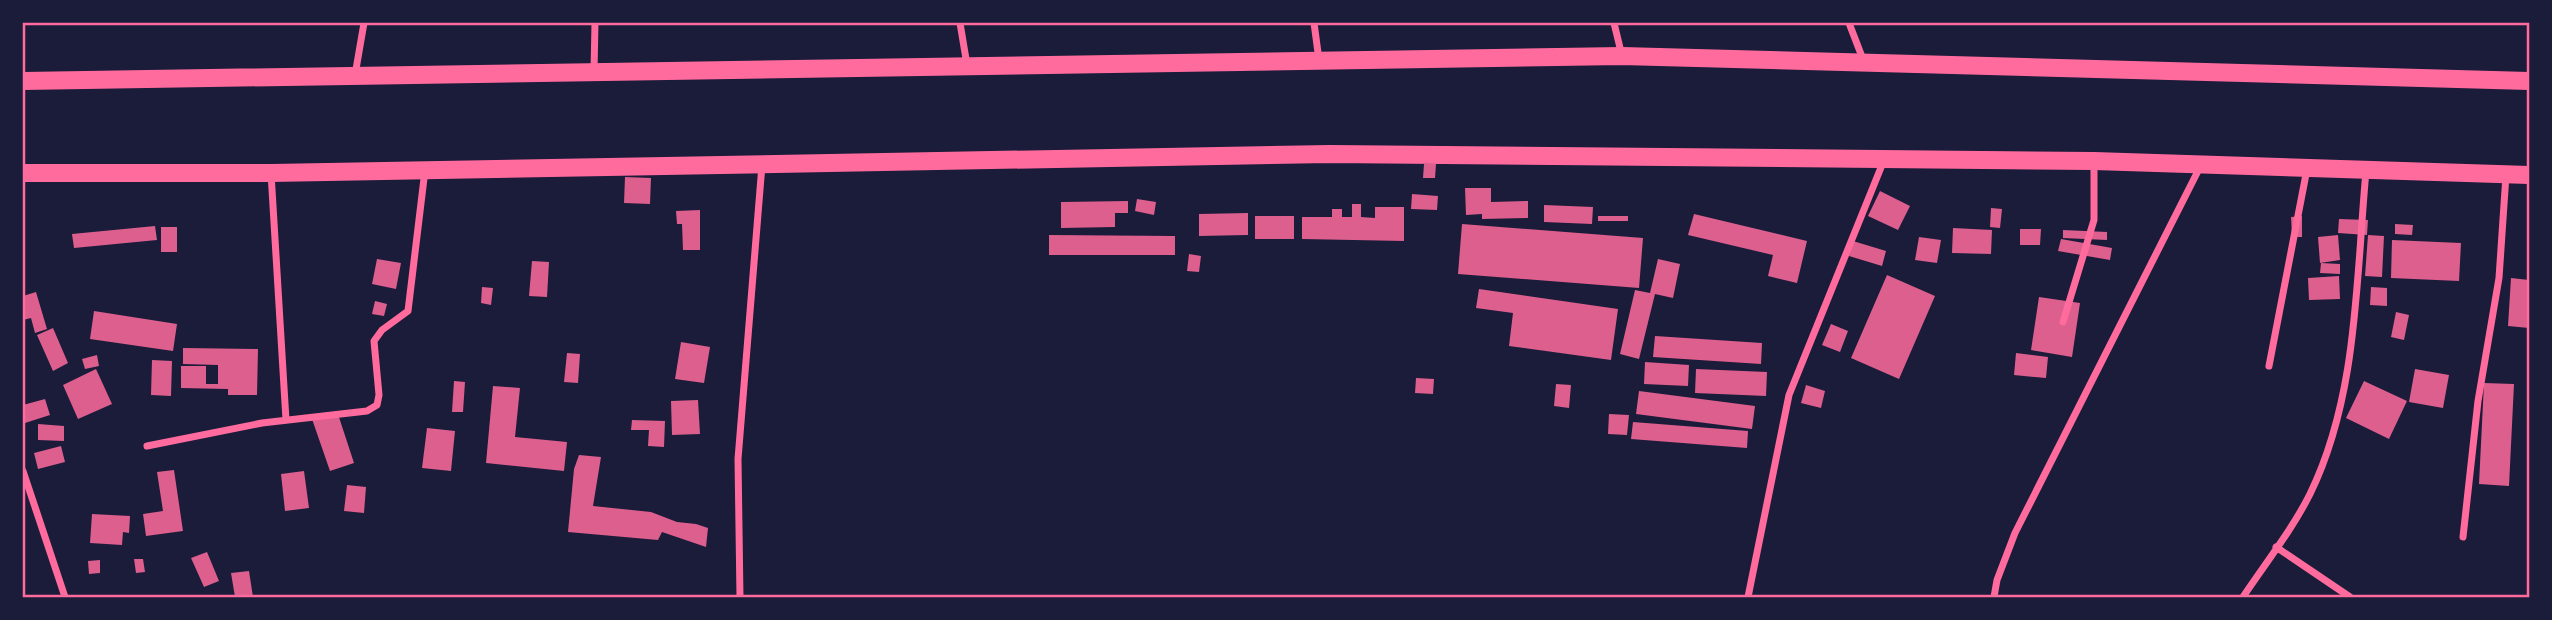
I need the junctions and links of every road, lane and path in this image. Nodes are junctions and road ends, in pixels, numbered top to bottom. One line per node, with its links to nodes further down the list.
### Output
1 (364, 23): 12 (street)
2 (595, 23): 11 (street)
3 (960, 23): 10 (street)
4 (1314, 23): 8 (street)
5 (1614, 23): 7 (street)
6 (1849, 23): 9 (street)
7 (1622, 56): 8 (highway); 9 (highway)
8 (1319, 61): 10 (highway)
9 (1865, 63): 14 (highway)
10 (967, 66): 11 (highway)
11 (594, 72): 12 (highway)
12 (355, 76): 13 (highway)
13 (23, 81)
14 (2529, 81)
15 (1884, 159): 16 (highway); 17 (highway); 35 (street)
16 (2094, 161): 18 (highway); 26 (street)
17 (762, 163): 19 (highway); 34 (street)
18 (2200, 167): 20 (highway); 36 (street)
19 (425, 169): 23 (highway); 28 (street)
20 (2307, 169): 21 (highway); 27 (street)
21 (2366, 171): 24 (highway); 32 (street)
22 (23, 173): 23 (highway)
23 (271, 173): 28 (street)
24 (2506, 174): 25 (highway); 31 (street)
25 (2529, 175)
26 (2063, 322)
27 (2269, 366)
28 (286, 420): 29 (street)
29 (147, 446)
30 (23, 471): 33 (street)
31 (2463, 537)
32 (2276, 547): 37 (street); 38 (street)
33 (65, 597)
34 (740, 597)
35 (1748, 597)
36 (1994, 597)
37 (2243, 597)
38 (2350, 597)

